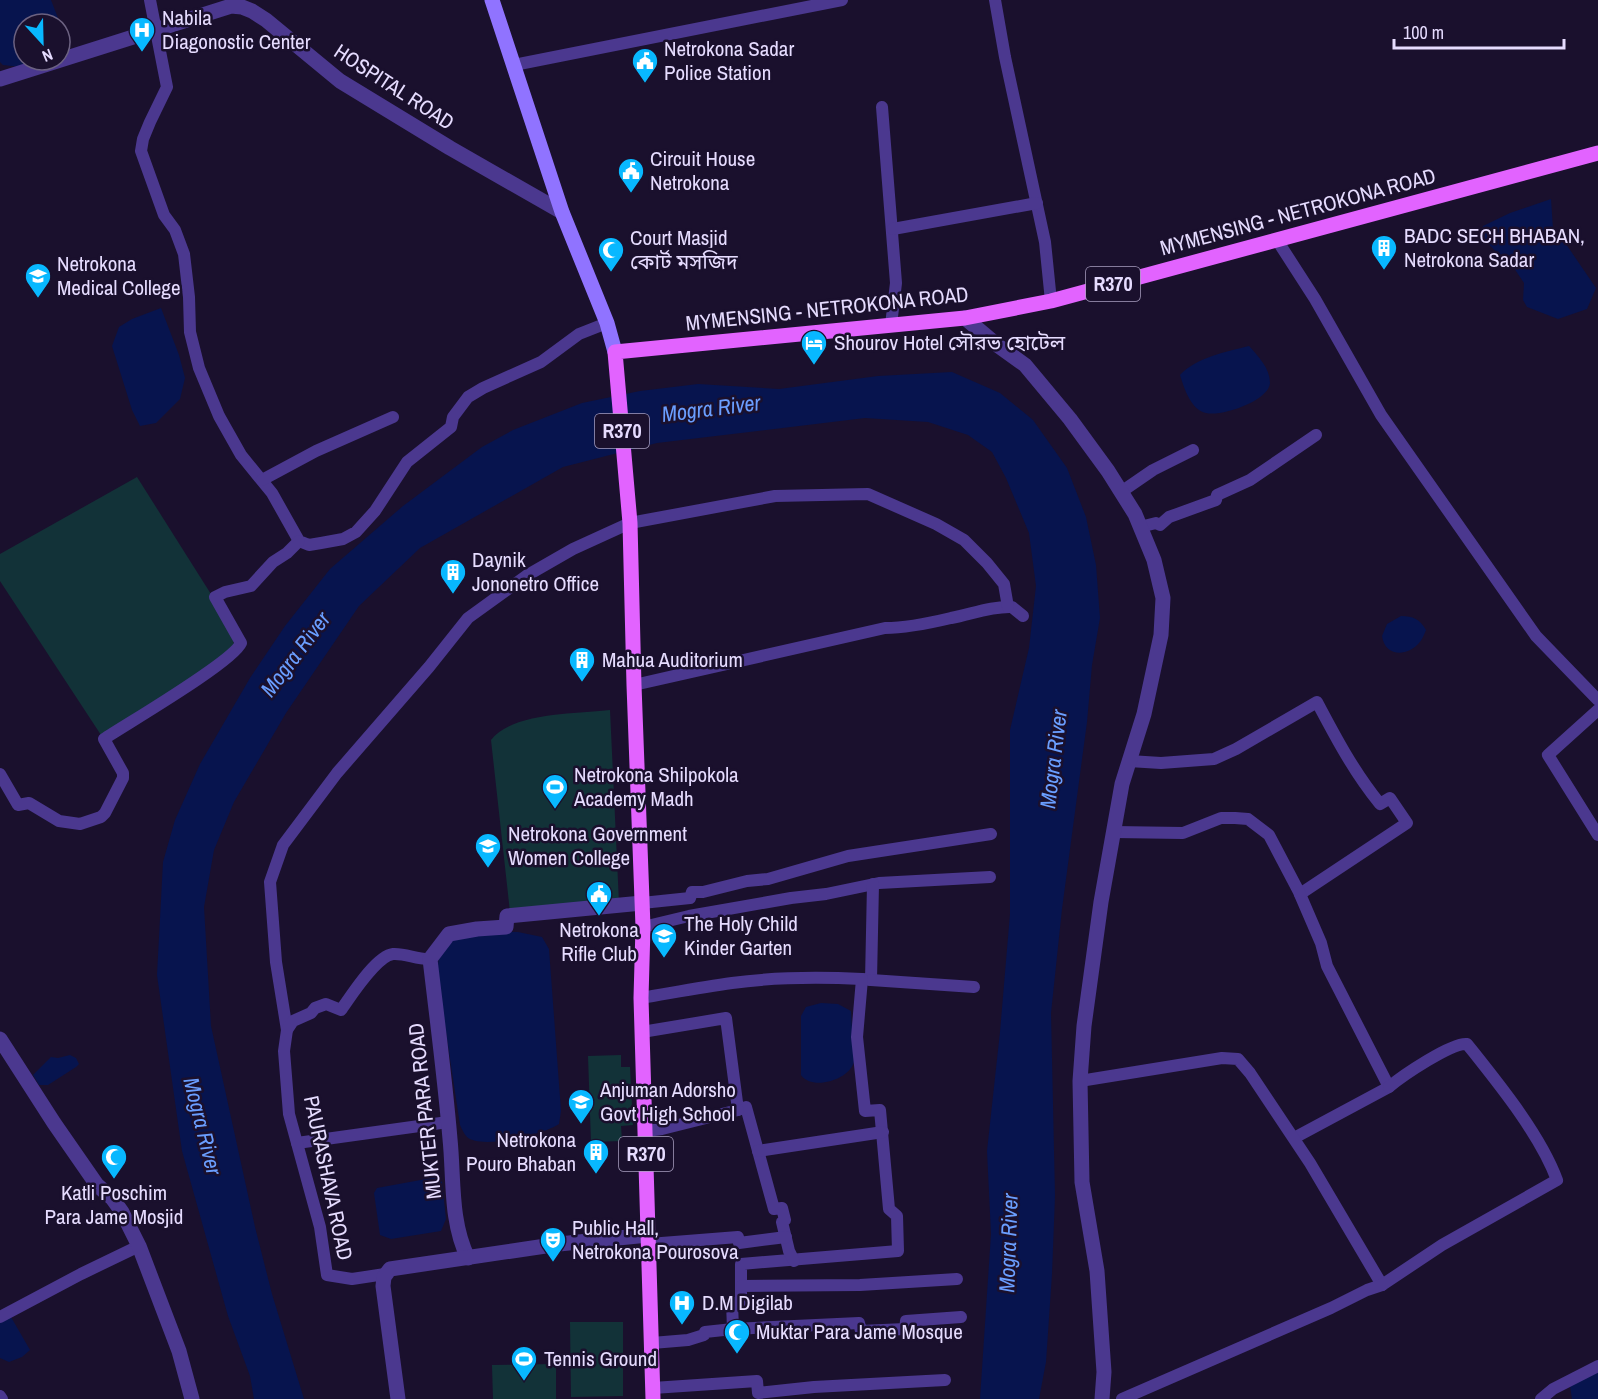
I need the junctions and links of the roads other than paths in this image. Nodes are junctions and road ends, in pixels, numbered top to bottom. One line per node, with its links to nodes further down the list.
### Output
1 (150, 0): 5 (street)
2 (492, 0): 6 (main road)
3 (842, 0): 6 (street)
4 (995, 0): 10 (street)
5 (155, 31): 7 (street, HOSPITAL ROAD); 11 (street, HOSPITAL ROAD); 22 (street)
6 (513, 65): 11 (main road)
7 (0, 79)
8 (882, 107): 12 (street)
9 (1598, 153): 13 (main road, MYMENSING - NETROKONA ROAD / R370)
10 (1037, 203): 12 (street); 14 (street)
11 (562, 212): 16 (main road)
12 (893, 229): 17 (street)
13 (1276, 240): 14 (main road, MYMENSING - NETROKONA ROAD / R370); 30 (street)
14 (1051, 301): 15 (main road, MYMENSING - NETROKONA ROAD / R370)
15 (965, 318): 17 (main road, MYMENSING - NETROKONA ROAD / R370); 23 (street)
16 (607, 323): 18 (main road); 26 (street)
17 (891, 325): 18 (main road, MYMENSING - NETROKONA ROAD / R370)
18 (615, 352): 24 (main road, R370)
19 (393, 417): 22 (street)
20 (1316, 435): 25 (street)
21 (1192, 450): 23 (street)
22 (262, 480): 26 (street)
23 (1121, 492): 25 (street)
24 (630, 517): 27 (street, PAURASHAVA ROAD); 29 (main road, R370); 46 (street, PAURASHAVA ROAD)
25 (1140, 527): 32 (street)
26 (298, 541): 33 (street)
27 (1008, 607): 28 (street); 29 (street)
28 (1023, 616)
29 (634, 685): 40 (main road, R370)
30 (1598, 700)
31 (1598, 710): 36 (street)
32 (1129, 761): 34 (street); 39 (street)
33 (0, 774)
34 (1114, 832): 39 (street); 49 (street)
35 (991, 834): 40 (street)
36 (1598, 835)
37 (990, 877): 38 (street)
38 (873, 884): 41 (street); 43 (street)
39 (1300, 894): 50 (street)
40 (642, 903): 41 (main road, R370); 42 (street)
41 (643, 927): 45 (main road, R370)
42 (430, 960): 46 (street); 52 (street, MUKTER PARA ROAD)
43 (867, 980): 44 (street); 45 (street); 54 (street)
44 (974, 987)
45 (640, 998): 47 (main road, R370)
46 (287, 1030): 56 (street, PAURASHAVA ROAD)
47 (642, 1032): 51 (street); 53 (main road, R370)
48 (0, 1039): 60 (street)
49 (1080, 1081): 55 (street); 76 (street)
50 (1389, 1087): 55 (street); 65 (street)
51 (738, 1110): 53 (street); 57 (street)
52 (448, 1122): 56 (street); 61 (street, MUKTER PARA ROAD)
53 (646, 1131): 59 (main road, R370)
54 (883, 1132): 57 (street); 62 (street)
55 (1294, 1138): 65 (street)
56 (297, 1143): 63 (street, PAURASHAVA ROAD)
57 (758, 1151): 58 (street)
58 (786, 1237): 59 (street); 62 (street)
59 (649, 1239): 61 (street, PAURASHAVA ROAD); 70 (main road, R370)
60 (139, 1246): 67 (street); 74 (street)
61 (468, 1258): 63 (street, PAURASHAVA ROAD)
62 (794, 1261): 66 (street)
63 (385, 1274): 75 (street)
64 (957, 1279): 66 (street)
65 (1382, 1285): 77 (street)
66 (742, 1286): 69 (street)
67 (0, 1317)
68 (961, 1317): 69 (street)
69 (733, 1329): 70 (street)
70 (652, 1343): 73 (main road, R370)
71 (1598, 1366): 78 (street)
72 (945, 1380): 73 (street)
73 (653, 1394)
74 (192, 1399)
75 (398, 1399)
76 (1102, 1399)
77 (1122, 1399)
78 (1541, 1399)

